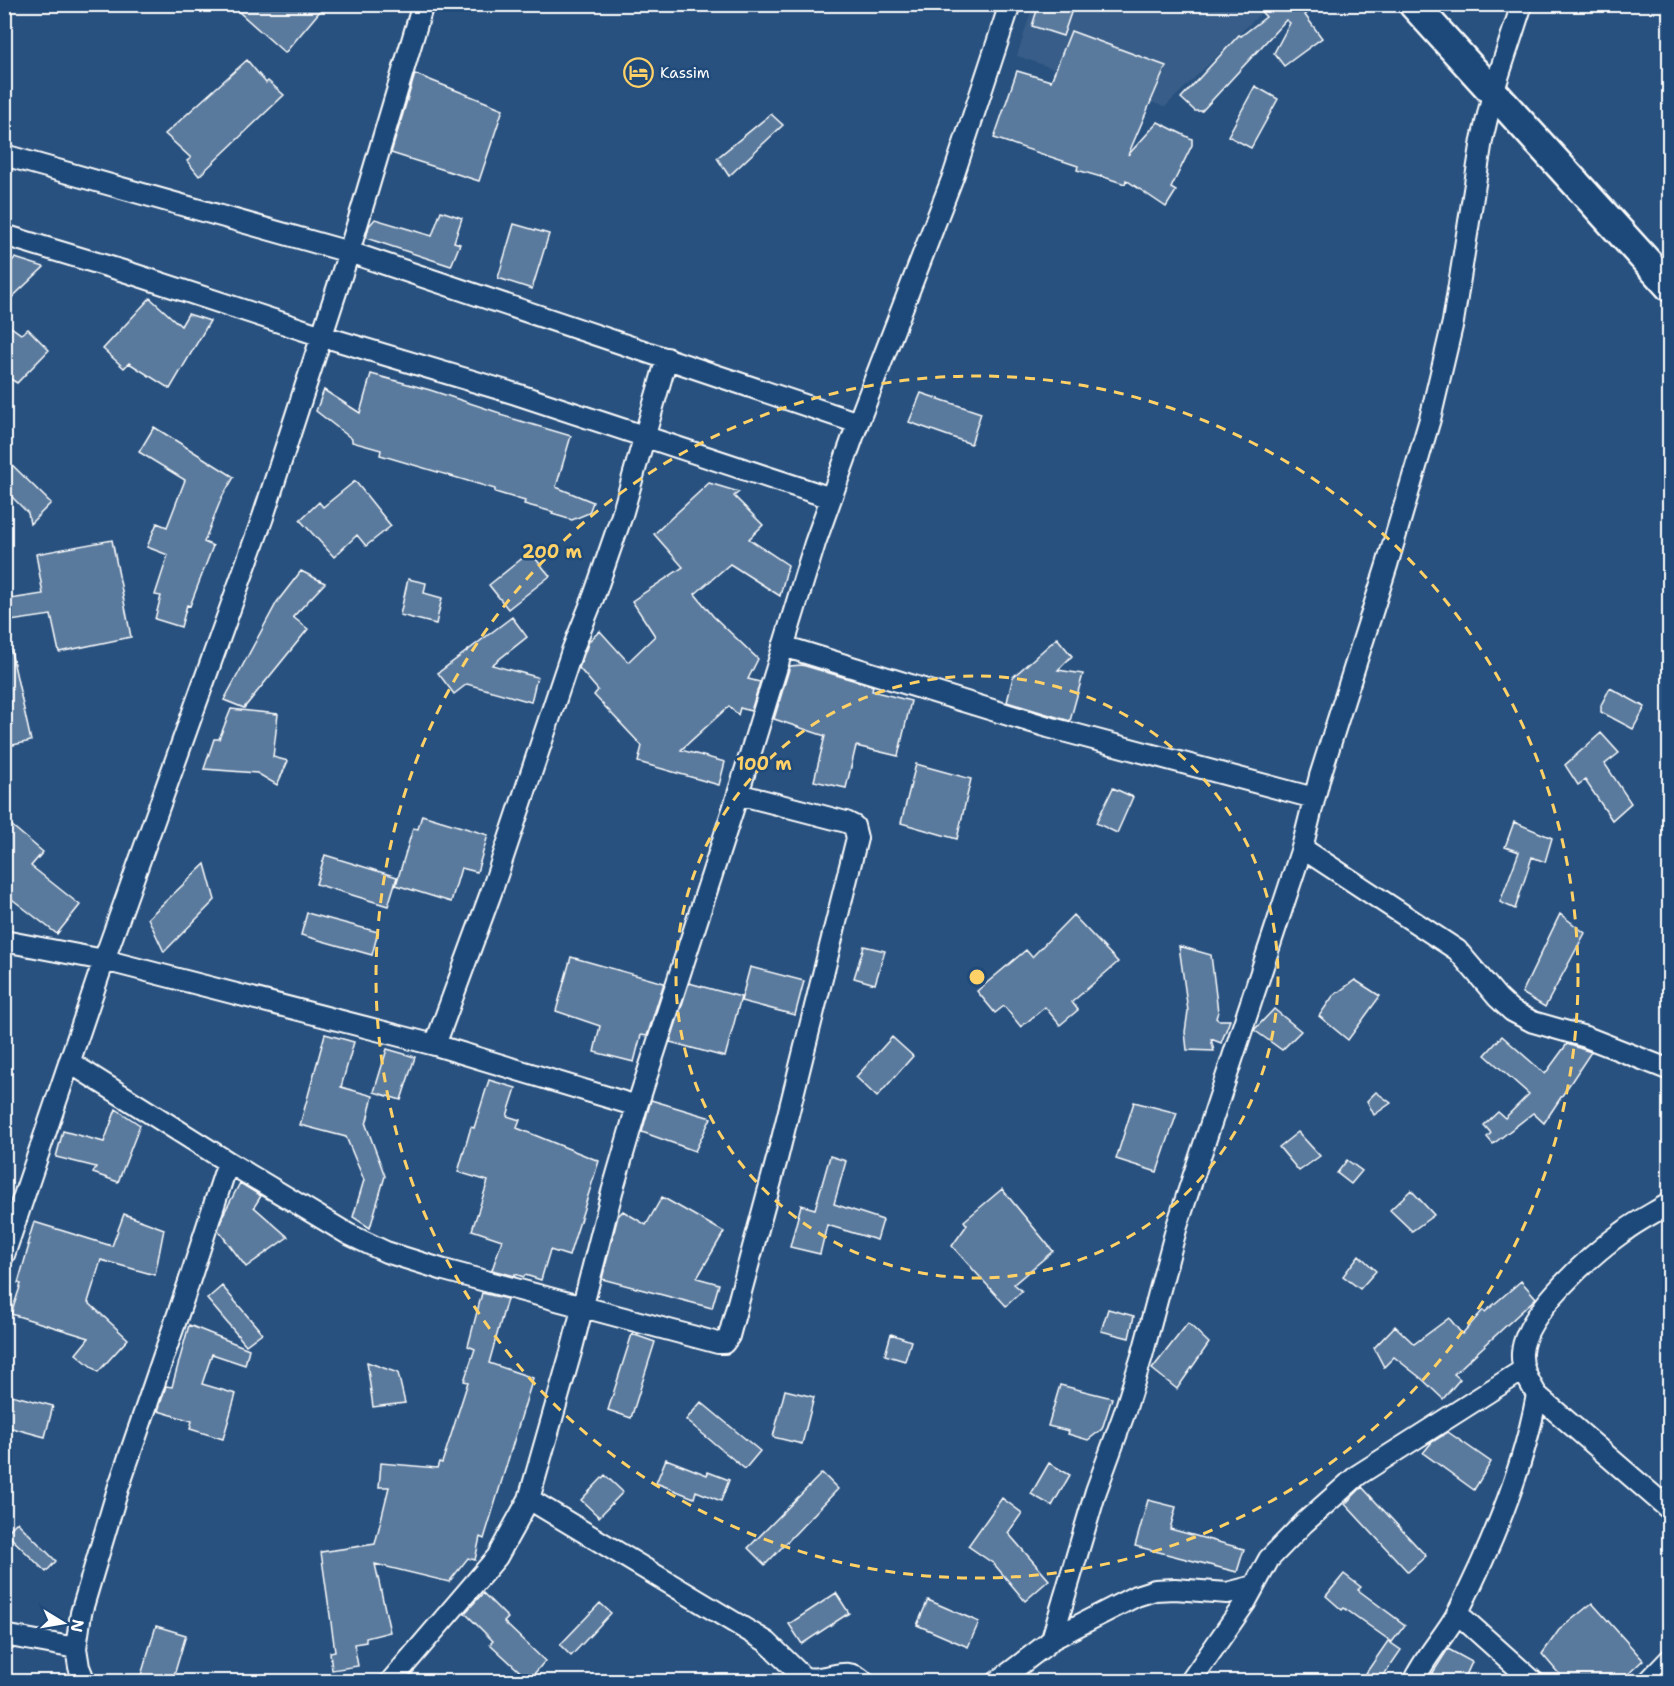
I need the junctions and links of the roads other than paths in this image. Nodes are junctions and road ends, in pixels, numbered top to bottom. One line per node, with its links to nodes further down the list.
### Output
1 (423, 4): 8 (street)
2 (1010, 4): 12 (street)
3 (1413, 4): 5 (main road)
4 (1521, 4): 5 (street)
5 (1493, 93): 9 (main road); 17 (street)
6 (4, 155): 8 (street)
7 (4, 236): 10 (street)
8 (349, 252): 10 (street); 11 (street)
9 (1670, 287)
10 (322, 336): 13 (street); 20 (street)
11 (667, 358): 12 (street); 13 (street)
12 (858, 423): 14 (street)
13 (643, 436): 14 (street); 21 (street)
14 (831, 498): 15 (street)
15 (783, 646): 16 (street); 17 (street)
16 (738, 794): 24 (street); 28 (street)
17 (1314, 798): 18 (street)
18 (1302, 848): 23 (street); 36 (street)
19 (4, 941): 20 (street)
20 (104, 960): 21 (street); 22 (street)
21 (435, 1045): 24 (street)
22 (69, 1062): 25 (street); 27 (street)
23 (1670, 1070)
24 (637, 1106): 28 (street)
25 (228, 1162): 28 (street); 37 (street)
26 (1670, 1203): 29 (street)
27 (4, 1255)
28 (583, 1306): 31 (street)
29 (1523, 1370): 30 (street); 33 (street)
30 (1537, 1395): 32 (street); 34 (street)
31 (529, 1499): 39 (street); 40 (street)
32 (1670, 1510)
33 (1254, 1586): 36 (street); 45 (street)
34 (1457, 1613): 46 (street); 47 (street)
35 (4, 1635): 37 (street)
36 (1052, 1639): 44 (street)
37 (76, 1648): 41 (street)
38 (1670, 1659): 48 (street)
39 (408, 1672): 42 (street)
40 (799, 1680): 43 (street)
41 (85, 1682)
42 (390, 1682)
43 (864, 1682)
44 (997, 1682)
45 (1190, 1682)
46 (1413, 1682)
47 (1534, 1682)
48 (1648, 1682)

